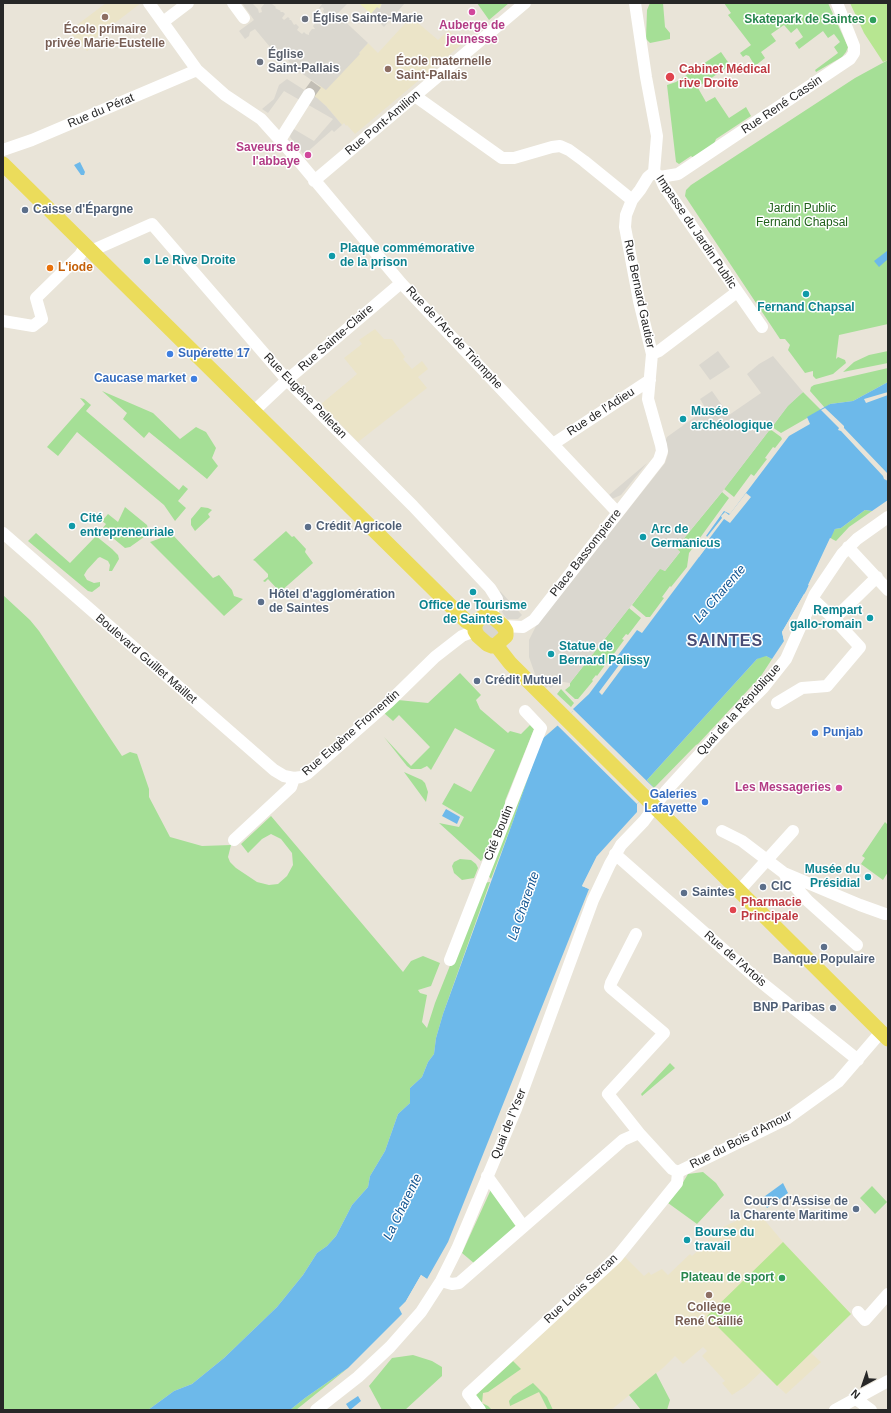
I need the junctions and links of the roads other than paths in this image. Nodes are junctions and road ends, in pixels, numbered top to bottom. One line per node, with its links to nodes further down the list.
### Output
1 (149, 3): 8 (street, Rue de l'Arc de Triomphe)
2 (188, 3): 8 (street)
3 (233, 3): 7 (street)
4 (525, 3): 11 (street, Rue Pont-Amilion)
5 (635, 3): 15 (street)
6 (838, 3): 15 (street, Rue René Cassin)
7 (244, 18)
8 (162, 22): 9 (street, Rue de l'Arc de Triomphe)
9 (197, 70): 12 (street, Rue de l'Arc de Triomphe); 13 (street, Rue du Pérat)
10 (310, 94): 12 (street)
11 (415, 96): 16 (street, Rue Pont-Amilion); 17 (street)
12 (280, 140): 16 (street, Rue de l'Arc de Triomphe)
13 (3, 150)
14 (3, 164): 18 (main road)
15 (657, 175): 17 (street, Rue Bernard Gautier); 20 (street, Impasse du Jardin Public)
16 (314, 181): 19 (street, Rue de l'Arc de Triomphe)
17 (632, 200): 23 (street, Rue Bernard Gautier)
18 (89, 248): 21 (street); 24 (street, Rue Eugène Pelletan); 26 (main road)
19 (401, 283): 24 (street, Rue Sainte-Claire); 27 (street, Rue de l'Arc de Triomphe)
20 (737, 292): 22 (street, Impasse du Jardin Public); 23 (street)
21 (3, 321)
22 (762, 327)
23 (652, 354): 25 (street, Rue Bernard Gautier)
24 (287, 380): 26 (street, Rue Sainte-Claire); 36 (street, Rue Eugène Pelletan)
25 (650, 380): 27 (street, Rue de l'Adieu); 28 (street, Rue Bernard Gautier)
26 (254, 411): 39 (main road)
27 (553, 444): 29 (street, Rue de l'Arc de Triomphe)
28 (659, 460): 29 (street, Place Bassompierre)
29 (617, 512): 38 (street, Place Bassompierre)
30 (888, 517): 32 (street, Quai de la République)
31 (3, 533): 43 (street, Boulevard Guillet Maillet)
32 (848, 547): 33 (street); 35 (street, Quai de la République)
33 (877, 577): 34 (street); 37 (street)
34 (888, 590)
35 (813, 599): 37 (street); 44 (street, Quai de la République)
36 (491, 616): 38 (main road); 39 (main road)
37 (834, 619): 41 (street)
38 (503, 626): 40 (main road)
39 (475, 629): 40 (main road); 43 (street, Rue Eugène Fromentin)
40 (496, 645): 44 (main road)
41 (777, 703)
42 (525, 711): 55 (street, Cité Boutin)
43 (294, 778): 47 (street, Rue Eugène Fromentin)
44 (654, 806): 48 (street, Quai de l'Yser); 51 (main road)
45 (722, 831): 49 (street)
46 (793, 831): 49 (street)
47 (234, 840)
48 (616, 854): 57 (street, Rue de l'Artois); 60 (street, Quai de l'Yser)
49 (768, 860): 50 (street); 51 (street)
50 (784, 873): 52 (street); 54 (street)
51 (739, 891): 56 (main road)
52 (885, 914)
53 (636, 934): 58 (street, Rue du Bois d'Amour)
54 (857, 945)
55 (450, 960)
56 (884, 1036): 57 (street, Rue du Bois d'Amour)
57 (858, 1060): 59 (street, Rue du Bois d'Amour)
58 (639, 1133): 59 (street, Rue du Bois d'Amour); 61 (street)
59 (678, 1172): 68 (street, Rue Louis Sercan)
60 (487, 1176): 61 (street); 62 (street, Quai de l'Yser)
61 (523, 1226): 62 (street)
62 (441, 1281): 67 (street, Quai de l'Yser)
63 (888, 1294): 64 (street)
64 (858, 1312)
65 (888, 1381): 66 (street)
66 (856, 1399): 69 (street); 70 (street)
67 (316, 1410)
68 (480, 1410)
69 (835, 1410)
70 (871, 1410)

